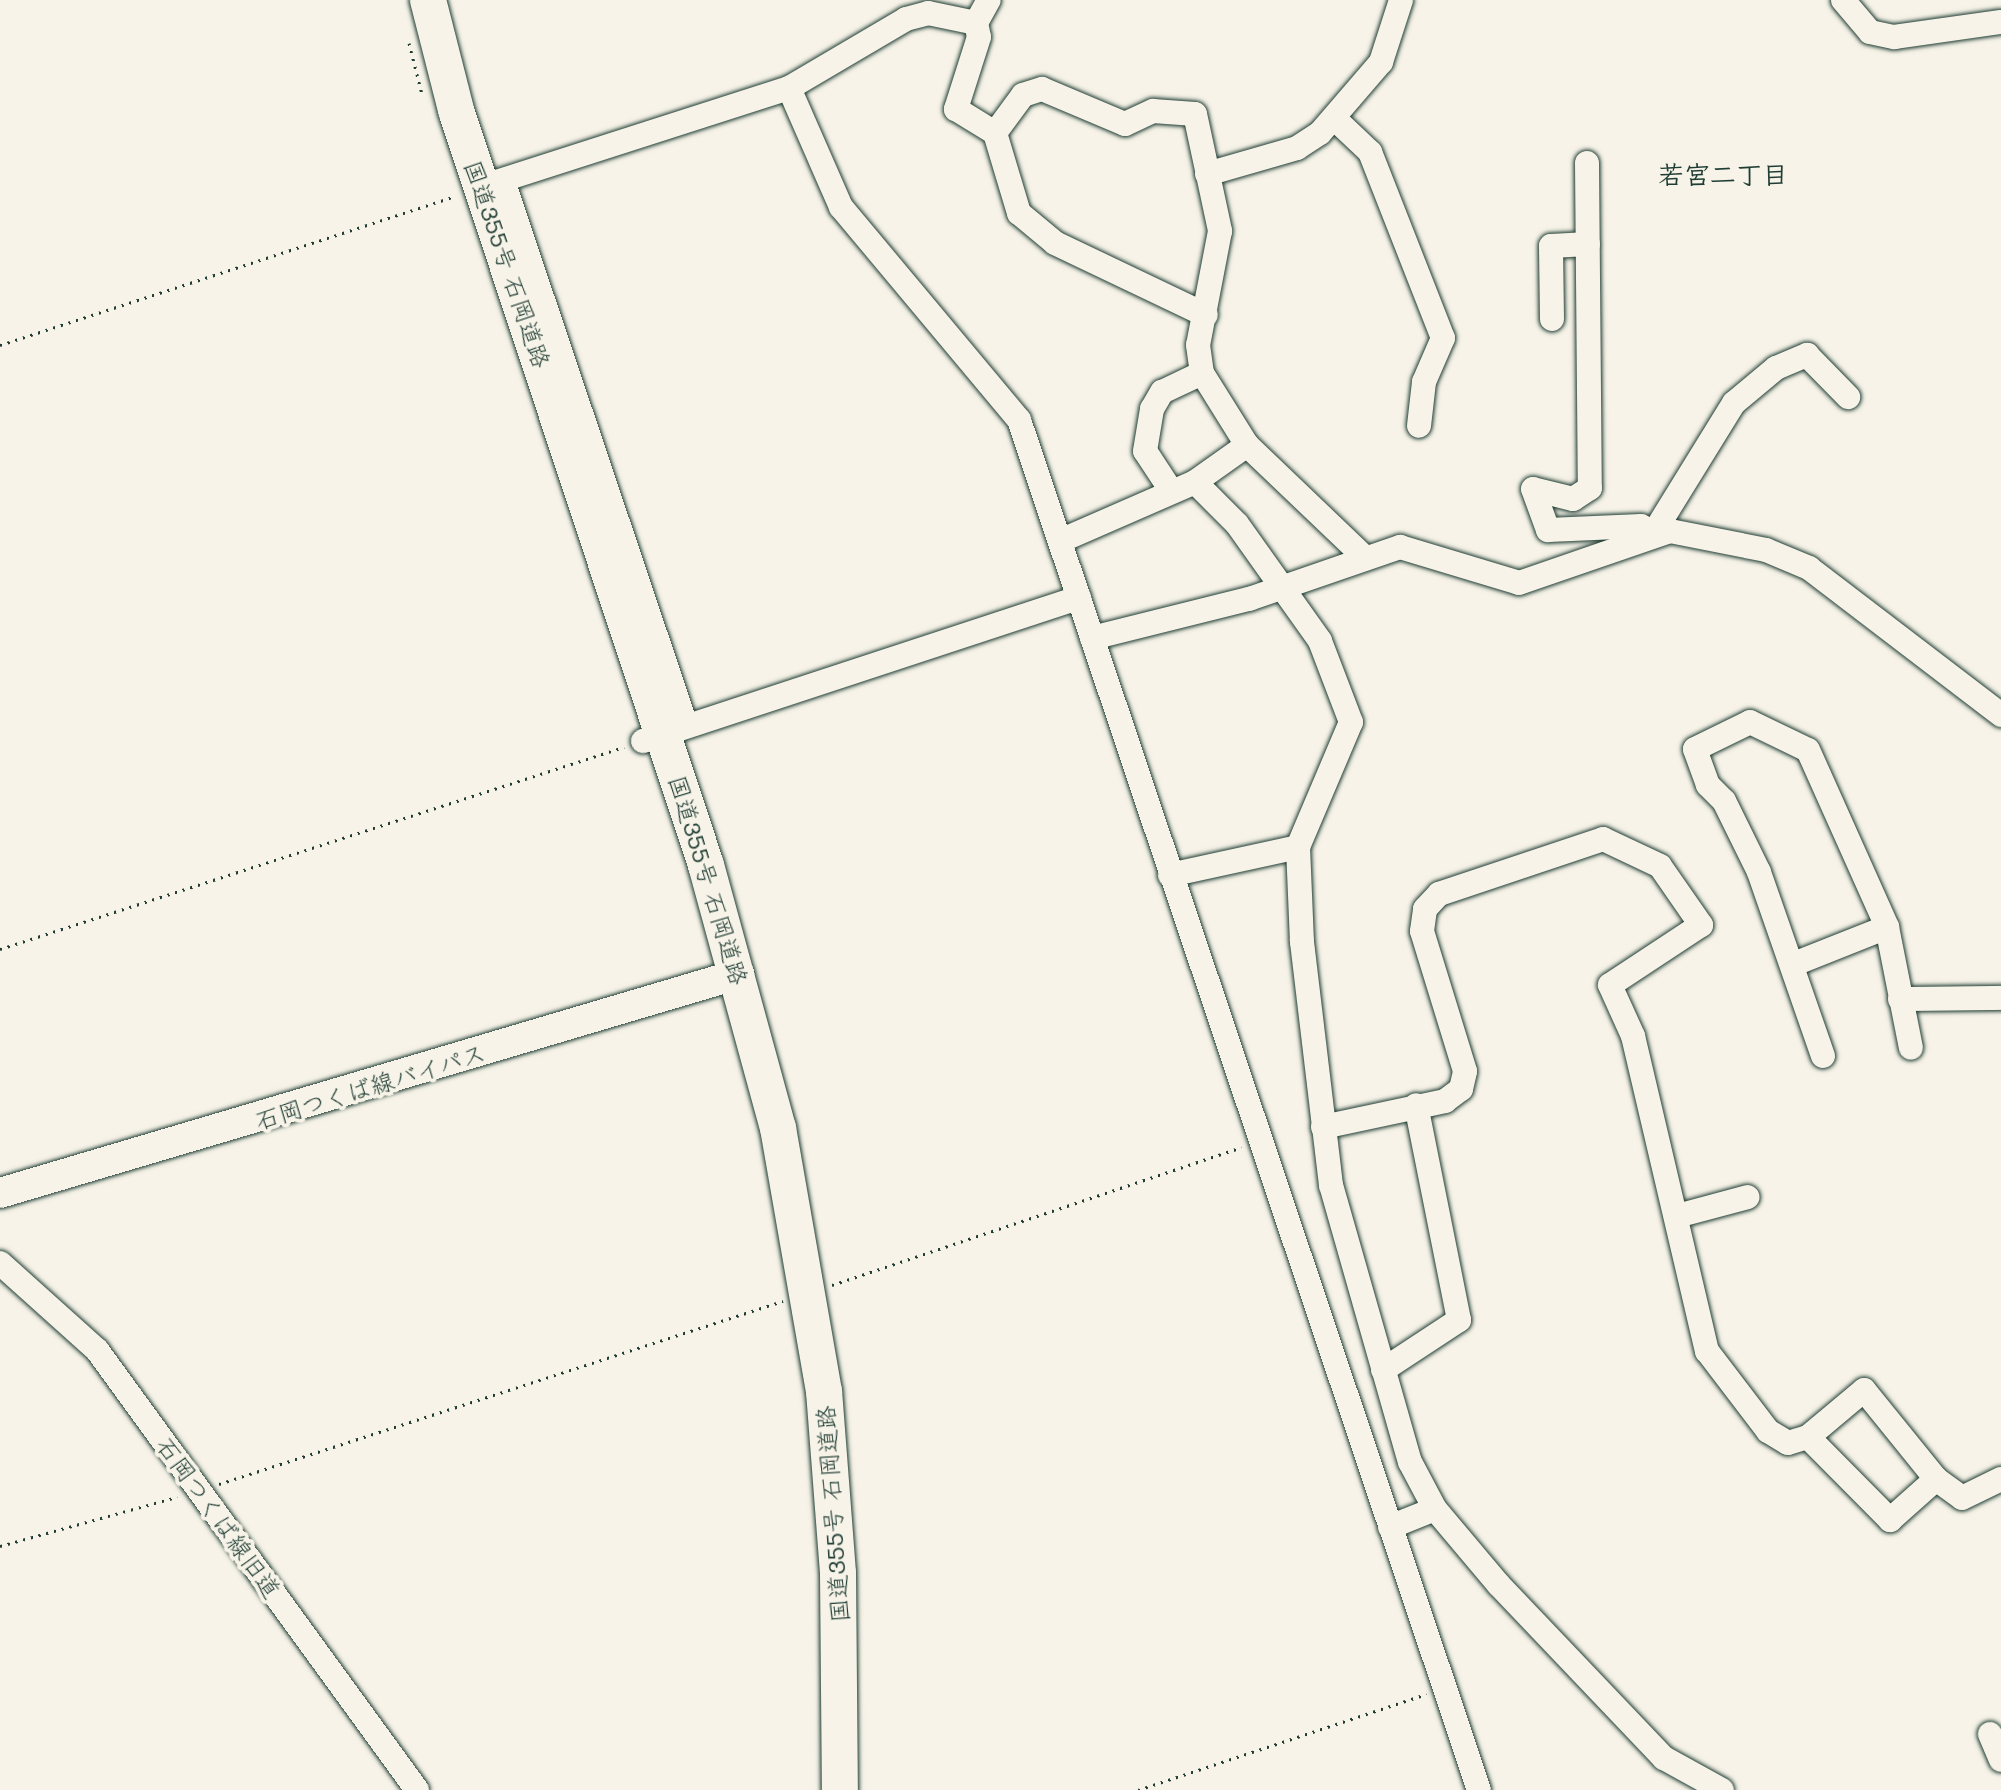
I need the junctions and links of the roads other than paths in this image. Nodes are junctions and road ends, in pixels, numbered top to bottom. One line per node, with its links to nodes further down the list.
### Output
1 (428, 0): 12 (highway, 国道355号 石岡道路)
2 (989, 0): 6 (street)
3 (1401, 0): 8 (street)
4 (1843, 0): 5 (street)
5 (2001, 22)
6 (976, 23): 7 (street); 9 (street)
7 (789, 88): 12 (street); 23 (street)
8 (1334, 118): 11 (street); 18 (street)
9 (995, 133): 11 (street); 14 (street)
10 (1587, 163): 13 (street)
11 (1207, 174): 14 (street)
12 (492, 184): 29 (highway, 国道355号 石岡道路)
13 (1588, 244): 15 (street); 22 (street)
14 (1206, 315): 16 (street)
15 (1552, 319)
16 (1202, 373): 19 (street); 21 (street)
17 (1848, 397): 22 (street)
18 (1419, 426)
19 (1247, 445): 20 (street); 24 (street)
20 (1195, 482): 21 (street); 25 (street)
21 (1170, 489): 23 (street)
22 (1653, 534): 24 (street); 28 (street)
23 (1060, 541): 26 (street)
24 (1361, 554): 25 (street)
25 (1285, 585): 27 (street); 30 (street)
26 (1079, 598): 27 (street); 29 (street)
27 (1092, 638): 31 (street)
28 (2001, 715)
29 (664, 733): 34 (highway, 国道355号 石岡道路)
30 (1298, 847): 31 (street); 40 (street)
31 (1170, 875): 50 (street)
32 (1887, 927): 33 (street); 33 (street); 36 (street)
33 (1794, 964): 38 (street)
34 (739, 974): 41 (main road, 石岡つくば線バイパス); 54 (highway, 国道355号 石岡道路)
35 (2001, 998): 36 (street)
36 (1900, 999): 37 (street)
37 (1911, 1048)
38 (1823, 1056)
39 (1416, 1105): 40 (street); 43 (street); 45 (street)
40 (1323, 1127): 45 (street)
41 (0, 1193)
42 (1748, 1197): 43 (street)
43 (1677, 1216): 46 (street)
44 (0, 1263): 53 (street, 石岡つくば線旧道)
45 (1383, 1370): 49 (street)
46 (1808, 1437): 47 (street); 47 (street)
47 (1936, 1479): 48 (street)
48 (2001, 1479)
49 (1435, 1509): 50 (street); 56 (street)
50 (1390, 1527): 55 (street)
51 (1990, 1734): 52 (street)
52 (2001, 1760)
53 (417, 1790)
54 (840, 1790)
55 (1479, 1790)
56 (1722, 1790)

